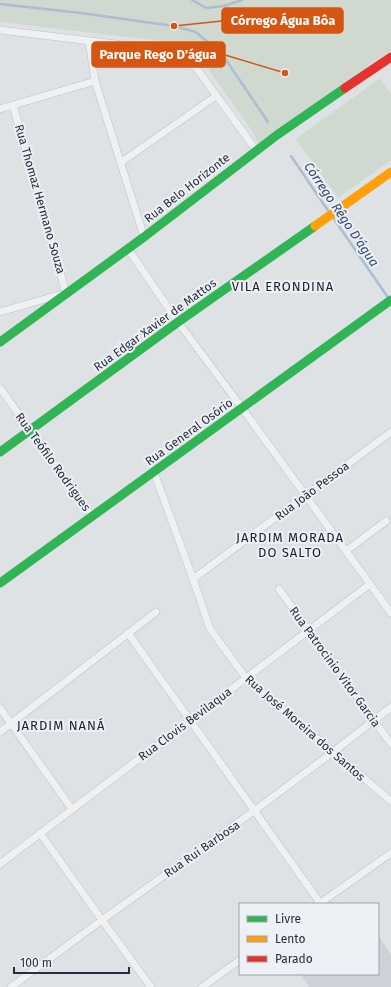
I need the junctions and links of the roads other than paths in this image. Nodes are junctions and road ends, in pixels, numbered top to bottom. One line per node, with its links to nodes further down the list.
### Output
1 (0, 30): 2 (street)
2 (89, 41): 4 (street); 5 (street)
3 (391, 57): 8 (street, Rua Belo Horizonte)
4 (95, 81): 6 (street); 9 (street)
5 (216, 96): 8 (street); 9 (street)
6 (14, 105): 7 (street); 13 (street, Rua Thomaz Hermano Souza)
7 (0, 109)
8 (256, 150): 11 (street, Rua Belo Horizonte)
9 (120, 163): 11 (street)
10 (391, 172): 16 (street, Rua Edgar Xavier de Mattos)
11 (144, 237): 12 (street, Rua Belo Horizonte)
12 (128, 249): 13 (street, Rua Belo Horizonte); 16 (street)
13 (66, 293): 15 (street); 17 (street, Rua Belo Horizonte)
14 (391, 300): 19 (street, Rua General Osório)
15 (0, 312)
16 (178, 322): 19 (street); 20 (street, Rua Edgar Xavier de Mattos)
17 (0, 342)
18 (0, 388): 20 (street, Rua Teófilo Rodrigues)
19 (242, 408): 23 (street, Rua General Osório); 24 (street)
20 (30, 431): 22 (street, Rua Edgar Xavier de Mattos); 25 (street, Rua Teófilo Rodrigues)
21 (391, 432): 24 (street, Rua João Pessoa)
22 (0, 452)
23 (154, 472): 25 (street, Rua General Osório); 28 (street, Rua José Moreira dos Santos)
24 (306, 496): 27 (street); 28 (street, Rua João Pessoa)
25 (92, 516): 29 (street, Rua General Osório)
26 (386, 521): 27 (street)
27 (346, 551): 30 (street)
28 (193, 579): 36 (street, Rua José Moreira dos Santos)
29 (0, 583)
30 (370, 584): 32 (street); 34 (street, Rua Clovis Bevilaqua)
31 (279, 589): 34 (street, Rua Patrocinio Vitor Garcia)
32 (390, 610)
33 (156, 612): 35 (street)
34 (309, 630): 36 (street, Rua Clovis Bevilaqua); 40 (street, Rua Patrocinio Vitor Garcia)
35 (128, 633): 39 (street); 41 (street)
36 (246, 678): 39 (street, Rua Clovis Bevilaqua); 44 (street, Rua José Moreira dos Santos)
37 (391, 707): 40 (street, Rua Rui Barbosa)
38 (0, 708): 41 (street)
39 (190, 720): 46 (street, Rua Clovis Bevilaqua); 47 (street)
40 (373, 720): 43 (street, Rua Patrocinio Vitor Garcia); 44 (street, Rua Rui Barbosa)
41 (11, 724): 42 (street); 46 (street)
42 (0, 732)
43 (391, 744)
44 (333, 752): 45 (street, Rua José Moreira dos Santos); 47 (street, Rua Rui Barbosa)
45 (391, 801)
46 (72, 809): 48 (street, Rua Clovis Bevilaqua)
47 (254, 811): 51 (street); 53 (street, Rua Rui Barbosa)
48 (40, 833): 50 (street, Rua Clovis Bevilaqua); 53 (street)
49 (391, 853): 52 (street)
50 (0, 864)
51 (319, 903)
52 (321, 903)
53 (102, 920): 55 (street, Rua Rui Barbosa); 56 (street)
54 (239, 961): 57 (street)
55 (11, 987)
56 (151, 987)
57 (202, 987)

